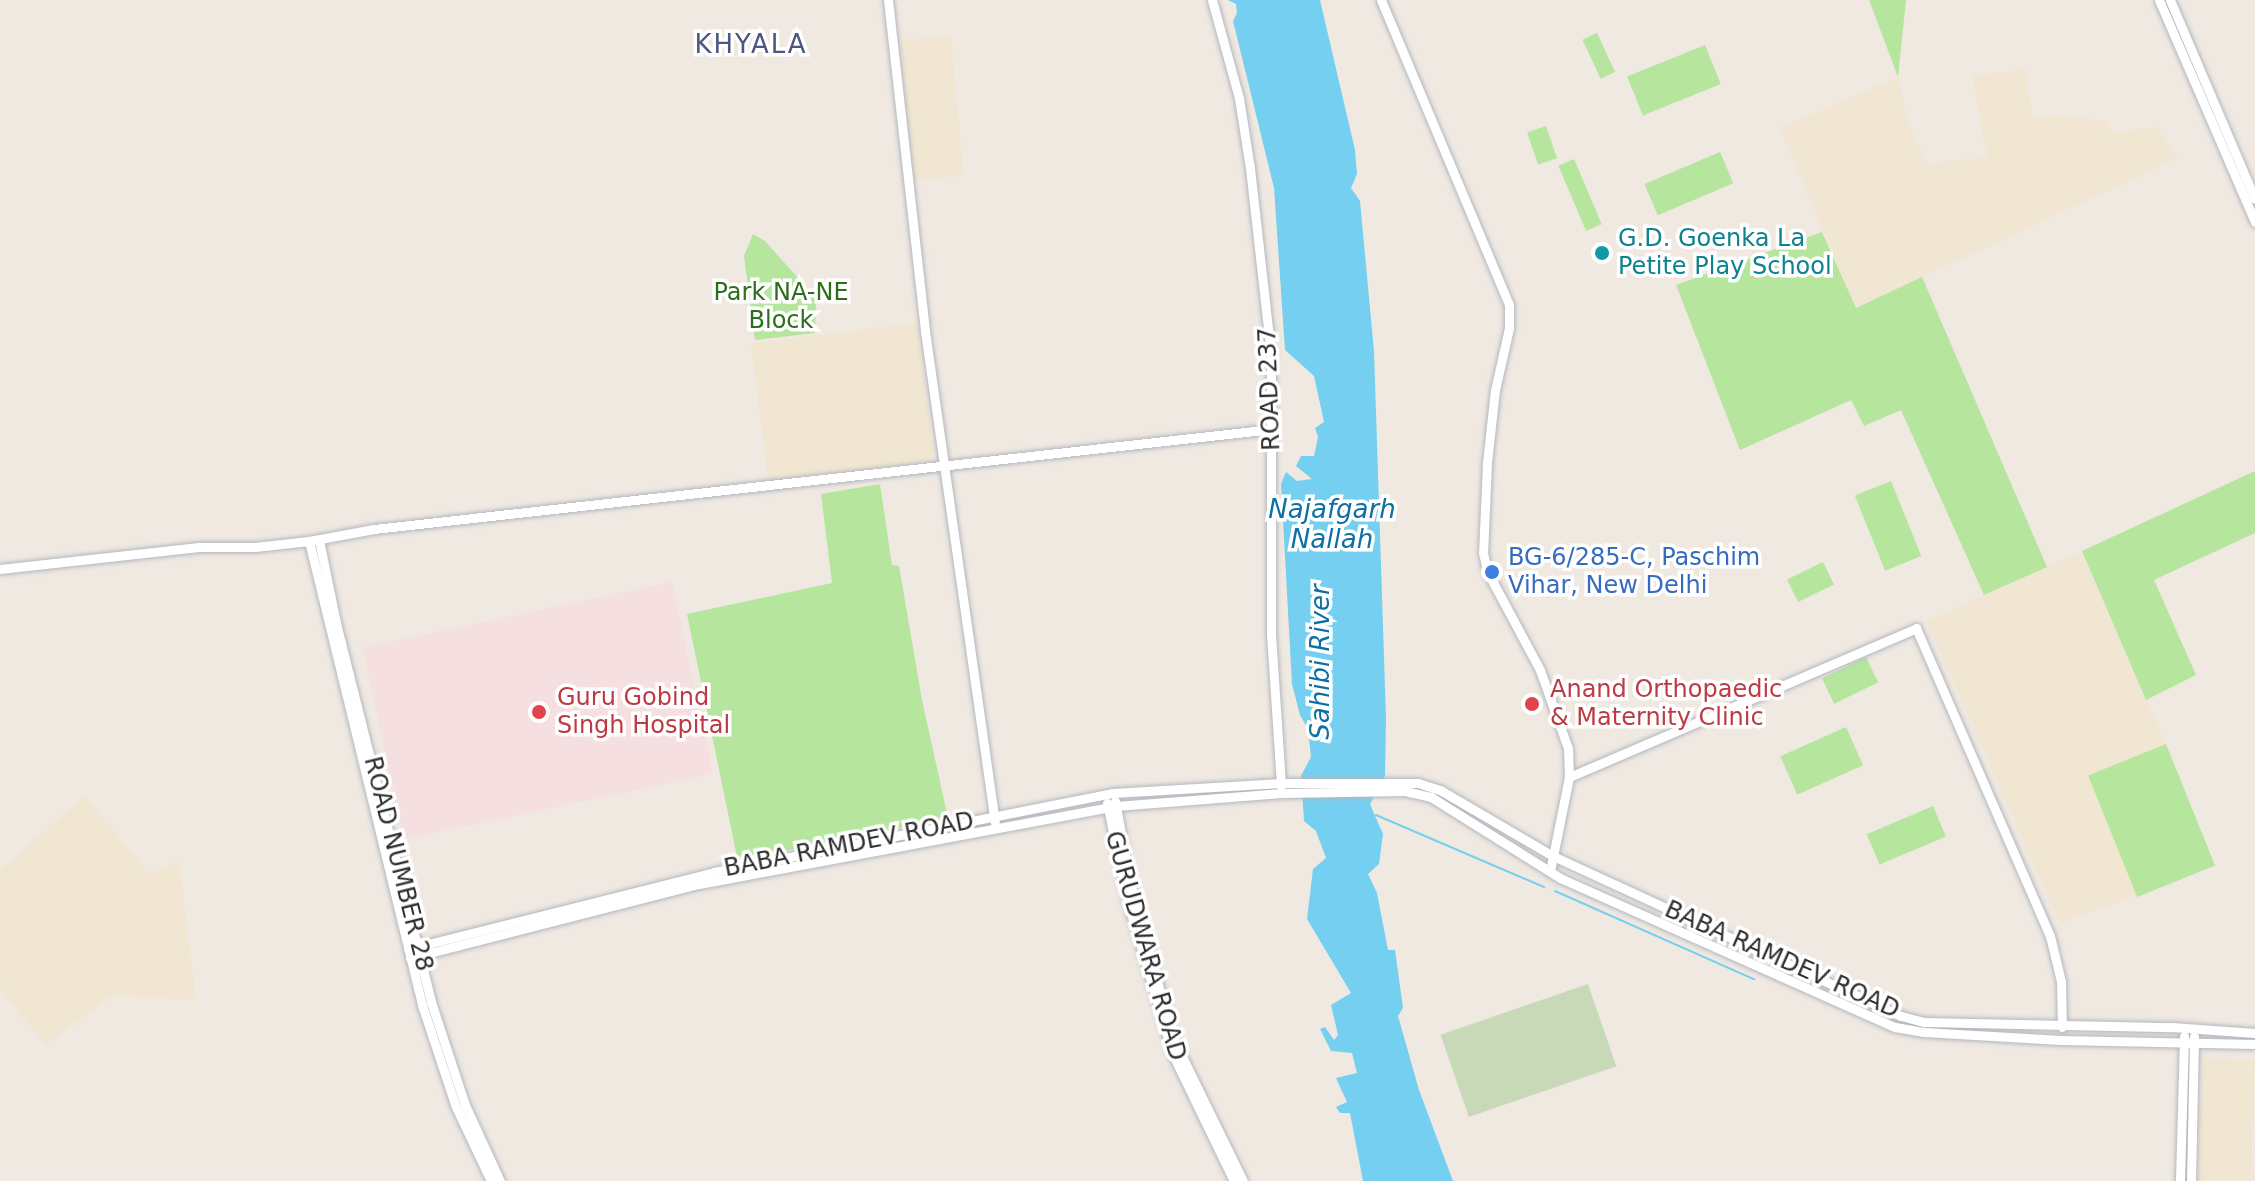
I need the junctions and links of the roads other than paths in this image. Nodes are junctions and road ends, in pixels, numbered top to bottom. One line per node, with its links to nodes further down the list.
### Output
1 (888, 0): 9 (street)
2 (1212, 0): 8 (street, ROAD 237)
3 (1381, 0): 12 (street)
4 (2159, 0): 7 (street)
5 (2170, 0): 6 (street)
6 (2255, 199)
7 (2255, 222)
8 (1272, 429): 9 (street); 14 (street, ROAD 237)
9 (947, 464): 10 (street); 17 (street)
10 (314, 541): 11 (street); 20 (street, ROAD NUMBER 28)
11 (0, 569)
12 (1569, 777): 18 (street); 21 (street)
13 (1386, 786): 14 (street, BABA RAMDEV ROAD); 18 (street, BABA RAMDEV ROAD); 19 (street)
14 (1281, 788): 15 (street, BABA RAMDEV ROAD); 16 (street)
15 (1109, 794): 16 (street, GURUDWARA ROAD); 17 (street, BABA RAMDEV ROAD)
16 (1112, 806): 17 (street); 28 (street, GURUDWARA ROAD); 29 (street, GURUDWARA ROAD)
17 (995, 822): 20 (street, BABA RAMDEV ROAD)
18 (1553, 856): 19 (street); 21 (street, BABA RAMDEV ROAD)
19 (1550, 871): 24 (street)
20 (413, 952): 26 (street, ROAD NUMBER 28); 27 (street, ROAD NUMBER 28)
21 (2062, 1027): 22 (street, BABA RAMDEV ROAD)
22 (2189, 1028): 23 (street, BABA RAMDEV ROAD); 24 (street)
23 (2255, 1033)
24 (2189, 1042): 25 (street); 30 (street); 31 (street)
25 (2255, 1044)
26 (491, 1181)
27 (500, 1181)
28 (1234, 1181)
29 (1243, 1181)
30 (2180, 1181)
31 (2191, 1181)

